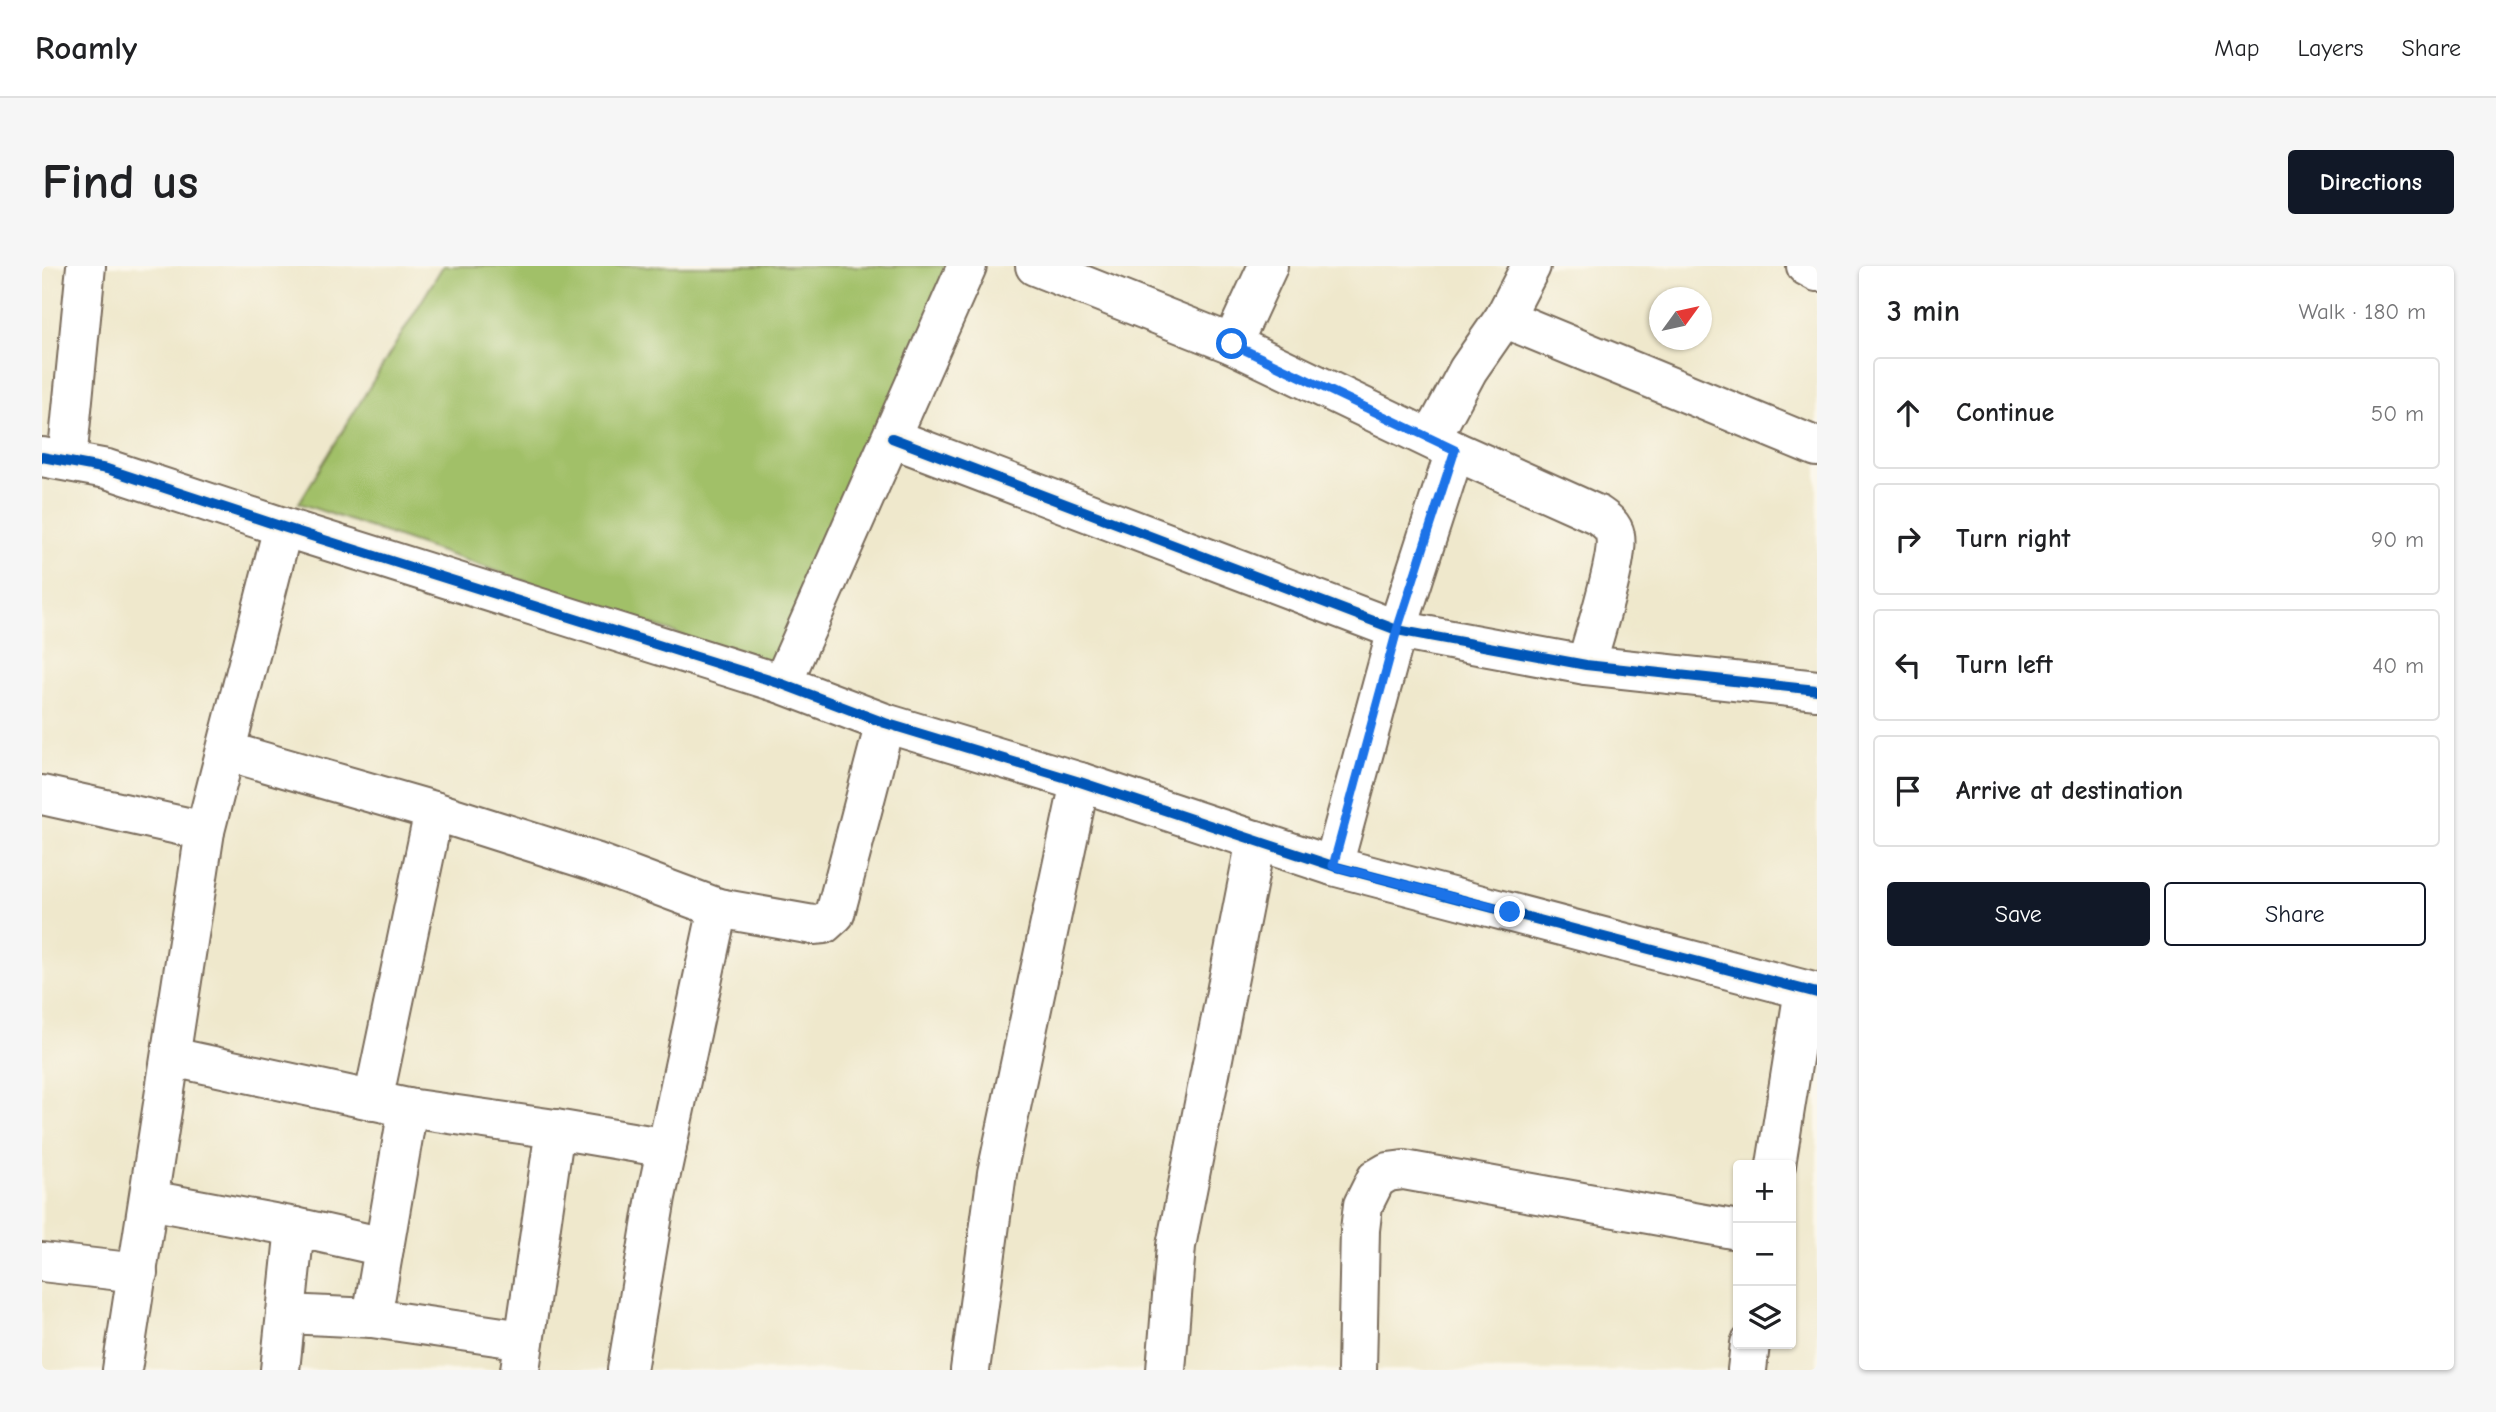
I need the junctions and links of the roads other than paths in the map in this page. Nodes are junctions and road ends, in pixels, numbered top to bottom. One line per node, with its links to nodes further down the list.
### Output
1 (86, 266): 13 (street)
2 (967, 266): 10 (street)
3 (1035, 266): 9 (street)
4 (1268, 266): 9 (street)
5 (1531, 266): 8 (street)
6 (1806, 266): 7 (street)
7 (1817, 272)
8 (1504, 318): 11 (street); 12 (street)
9 (1232, 344): 11 (street)
10 (892, 438): 15 (street); 17 (street)
11 (1443, 445): 15 (street); 16 (street)
12 (1817, 447)
13 (55, 459): 14 (street)
14 (283, 527): 17 (street); 20 (street)
15 (1397, 630): 16 (street); 26 (street)
16 (1586, 665): 18 (street)
17 (782, 684): 19 (street)
18 (1817, 690)
19 (885, 723): 21 (street); 27 (street)
20 (226, 751): 23 (street); 24 (street)
21 (1080, 782): 25 (street); 47 (street)
22 (42, 795): 24 (street)
23 (434, 811): 27 (street); 30 (street)
24 (205, 831): 29 (street)
25 (1256, 840): 26 (street); 48 (street)
26 (1333, 866): 28 (street)
27 (719, 908): 32 (street)
28 (1811, 992): 33 (street)
29 (172, 1057): 30 (street); 34 (street)
30 (390, 1105): 31 (street); 37 (street)
31 (555, 1129): 32 (street); 43 (street)
32 (667, 1148): 46 (street)
33 (1777, 1160)
34 (149, 1200): 35 (street); 39 (street)
35 (295, 1227): 37 (street); 40 (street)
36 (1733, 1229): 49 (street)
37 (384, 1247): 41 (street)
38 (42, 1262): 39 (street)
39 (138, 1273): 44 (street)
40 (286, 1314): 41 (street); 45 (street)
41 (372, 1318): 43 (street)
42 (1749, 1349): 50 (street)
43 (522, 1355)
44 (122, 1370)
45 (280, 1370)
46 (627, 1370)
47 (970, 1370)
48 (1166, 1370)
49 (1357, 1370)
50 (1746, 1370)

